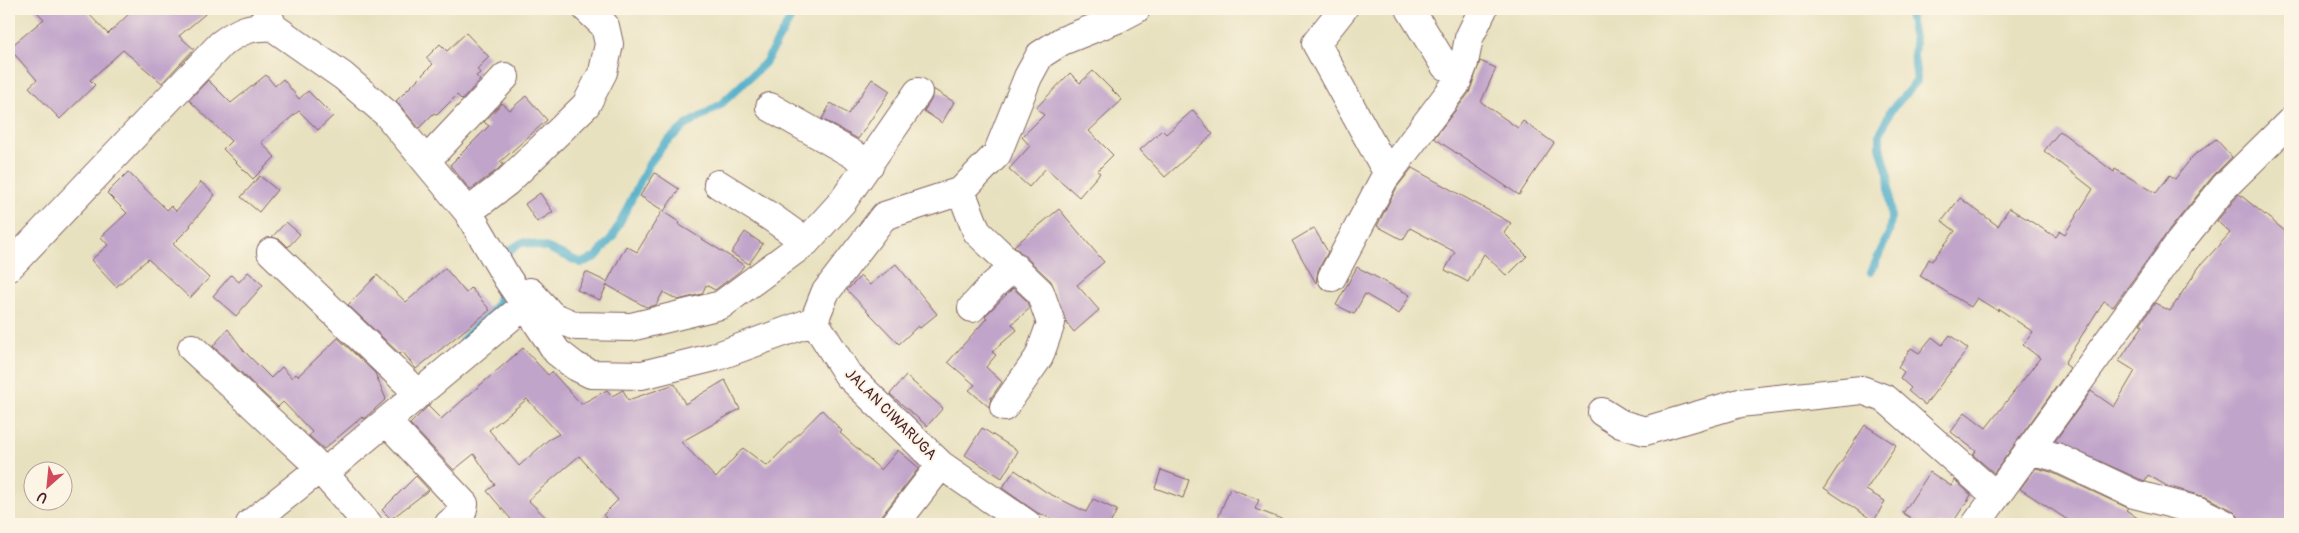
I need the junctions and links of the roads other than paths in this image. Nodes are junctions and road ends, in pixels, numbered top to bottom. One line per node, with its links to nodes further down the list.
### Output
1 (587, 9): 17 (street)
2 (1136, 9): 16 (street)
3 (1343, 9): 13 (street)
4 (1410, 9): 7 (street)
5 (1483, 9): 22 (street)
6 (270, 18): 12 (street); 20 (street)
7 (1445, 66)
8 (505, 77): 12 (street)
9 (918, 92): 14 (street)
10 (770, 107): 14 (street)
11 (2289, 126): 32 (street)
12 (427, 160): 17 (street)
13 (1382, 163)
14 (870, 164): 18 (street)
15 (718, 184): 18 (street)
16 (961, 191): 21 (street); 26 (street)
17 (468, 212): 23 (street)
18 (806, 242): 23 (street)
19 (271, 252): 28 (street)
20 (9, 267)
21 (1014, 267): 25 (street); 29 (street)
22 (1332, 277)
23 (507, 278): 24 (street)
24 (525, 305): 26 (street); 28 (street)
25 (972, 308)
26 (814, 321): 33 (street, JALAN CIWARUGA)
27 (192, 348): 34 (street)
28 (419, 394): 31 (street)
29 (1004, 407)
30 (1602, 412): 35 (street)
31 (387, 422): 34 (street); 38 (street)
32 (2029, 450): 35 (street); 42 (street)
33 (941, 465): 39 (street); 40 (street, JALAN CIWARUGA)
34 (322, 471): 36 (street); 37 (street)
35 (1995, 495): 41 (street)
36 (250, 524)
37 (368, 524)
38 (449, 524)
39 (895, 524)
40 (1027, 524)
41 (1976, 524)
42 (2225, 524)

